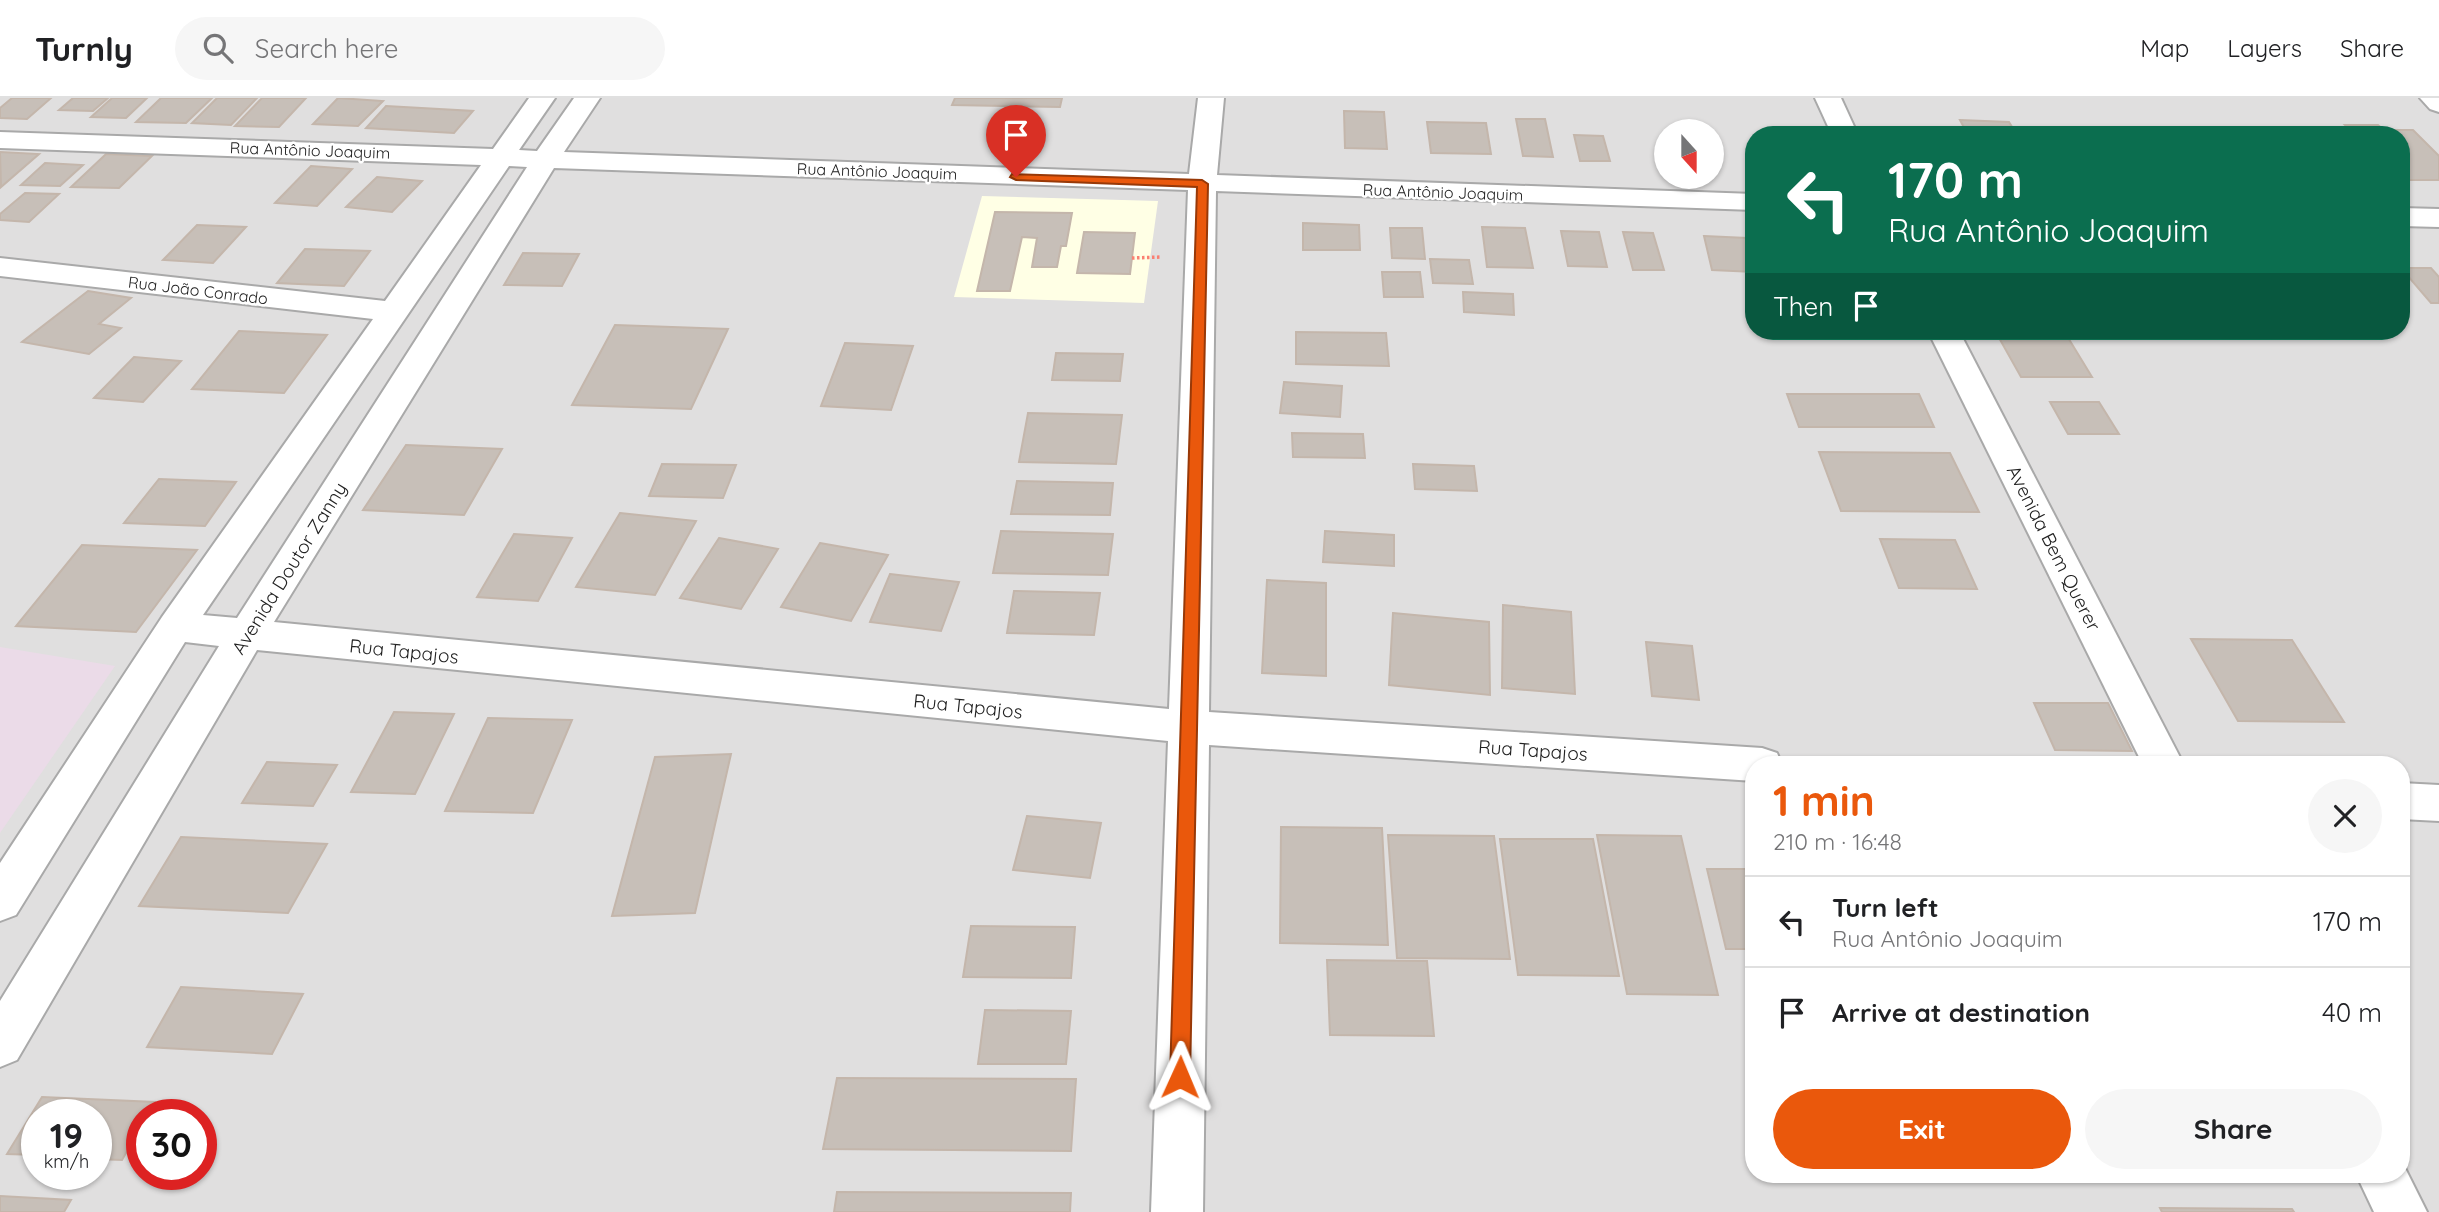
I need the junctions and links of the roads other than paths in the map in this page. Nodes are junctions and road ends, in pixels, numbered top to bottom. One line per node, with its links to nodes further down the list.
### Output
1 (542, 98): 9 (street)
2 (587, 98): 10 (street, Avenida Doutor Zanny)
3 (1211, 98): 11 (street)
4 (1828, 98): 7 (street)
5 (2433, 98): 6 (street)
6 (2439, 104)
7 (1841, 126)
8 (0, 141): 9 (street, Rua Antônio Joaquim)
9 (501, 156): 10 (street, Rua Antônio Joaquim); 16 (street)
10 (546, 158): 11 (street, Rua Antônio Joaquim); 19 (street, Avenida Doutor Zanny)
11 (1202, 184): 12 (street, Rua Antônio Joaquim); 20 (street)
12 (1745, 202)
13 (2410, 217): 14 (street)
14 (2439, 218)
15 (0, 267): 16 (street, Rua João Conrado)
16 (396, 312): 18 (street)
17 (1948, 340): 21 (street, Avenida Bem Querer)
18 (175, 627): 19 (street, Rua Tapajos); 25 (street)
19 (246, 635): 20 (street, Rua Tapajos); 26 (street, Avenida Doutor Zanny)
20 (1189, 727): 22 (street, Rua Tapajos); 28 (street)
21 (2159, 756)
22 (1745, 764)
23 (2410, 801): 24 (street)
24 (2439, 803)
25 (0, 901)
26 (0, 1044)
27 (2386, 1183): 29 (street)
28 (1177, 1212)
29 (2401, 1212)

